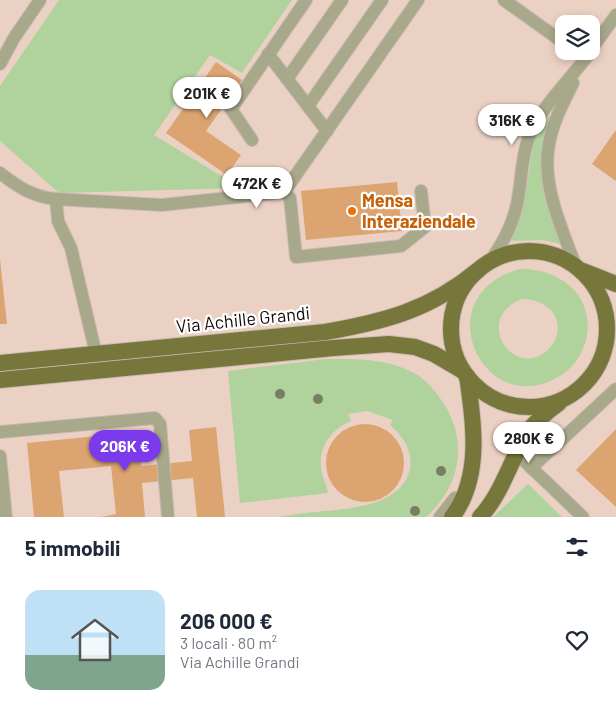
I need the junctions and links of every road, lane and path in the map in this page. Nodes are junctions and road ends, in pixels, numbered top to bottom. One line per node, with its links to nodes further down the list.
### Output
1 (40, 0): 10 (street)
2 (306, 0): 12 (street)
3 (342, 0): 16 (street)
4 (382, 0): 17 (street)
5 (418, 0): 18 (street)
6 (504, 0): 9 (street)
7 (616, 15): 8 (street)
8 (600, 35)
9 (555, 37)
10 (14, 38): 11 (street); 15 (street)
11 (0, 50)
12 (268, 54): 16 (street); 19 (street)
13 (581, 60): 24 (street)
14 (583, 60): 25 (street)
15 (0, 64)
16 (287, 79): 17 (street)
17 (308, 106): 18 (street)
18 (327, 131): 22 (street)
19 (252, 140)
20 (0, 173): 23 (street)
21 (421, 191): 22 (street)
22 (284, 192): 23 (street)
23 (56, 199): 28 (street)
24 (483, 267): 25 (main road); 28 (main road, Via Achille Grandi); 30 (main road)
25 (578, 268): 26 (main road); 31 (main road)
26 (616, 284)
27 (616, 347): 31 (main road)
28 (96, 354): 29 (main road, Via Achille Grandi)
29 (0, 364)
30 (465, 374): 32 (main road, Via Achille Grandi); 34 (main road); 38 (main road)
31 (590, 376): 34 (main road)
32 (0, 380)
33 (616, 389): 39 (street)
34 (568, 396): 36 (main road)
35 (0, 432): 42 (street)
36 (517, 454): 39 (street); 40 (main road)
37 (0, 456): 41 (street)
38 (472, 461): 43 (street); 44 (main road)
39 (531, 468): 45 (street)
40 (481, 516)
41 (6, 517)
42 (168, 517)
43 (440, 517)
44 (452, 517)
45 (583, 517)

